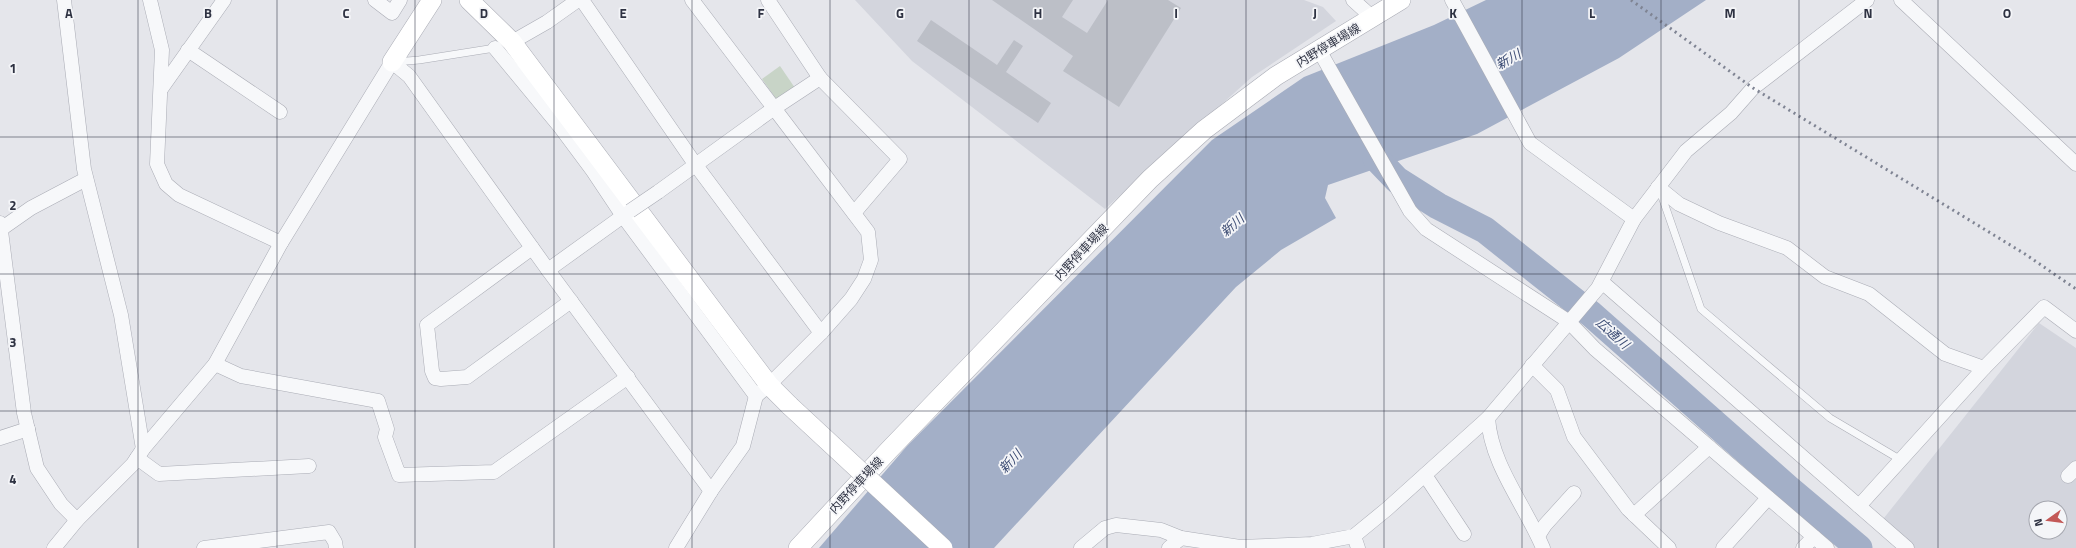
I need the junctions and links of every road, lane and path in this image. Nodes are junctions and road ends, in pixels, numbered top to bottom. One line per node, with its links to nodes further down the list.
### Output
1 (64, 0): 28 (street)
2 (150, 0): 23 (street)
3 (224, 0): 19 (street)
4 (375, 0): 5 (street)
5 (400, 0)
6 (432, 0): 21 (main road)
7 (469, 0): 18 (main road)
8 (578, 0): 18 (street)
9 (582, 0): 26 (street)
10 (692, 0): 24 (street)
11 (768, 0): 22 (street)
12 (1353, 0): 17 (street)
13 (1401, 0): 17 (main road, 内野停車場線)
14 (1452, 0): 32 (street)
15 (1867, 0): 29 (street)
16 (1901, 0): 27 (street)
17 (1373, 18): 20 (main road, 内野停車場線)
18 (503, 45): 21 (lane); 30 (street); 46 (main road)
19 (188, 50): 23 (street); 25 (street)
20 (1319, 50): 39 (street); 70 (main road, 内野停車場線)
21 (392, 62): 34 (street); 35 (street)
22 (820, 78): 24 (street); 31 (street)
23 (161, 89): 34 (street)
24 (773, 109): 26 (street); 31 (street)
25 (280, 112)
26 (695, 164): 30 (street, bridge); 41 (street)
27 (2076, 164)
28 (86, 179): 33 (street); 51 (street)
29 (1658, 187): 32 (street); 44 (street); 52 (lane)
30 (626, 213): 36 (street); 46 (street)
31 (854, 213): 41 (street)
32 (1634, 219): 37 (street)
33 (0, 226): 48 (street)
34 (281, 243): 42 (street)
35 (532, 248): 36 (street); 38 (street)
36 (548, 270): 38 (street)
37 (1600, 285): 39 (street); 58 (street)
38 (571, 301): 45 (street)
39 (1570, 319): 43 (street); 50 (street)
40 (2076, 330): 44 (street)
41 (821, 333): 46 (street)
42 (215, 364): 45 (street); 51 (street)
43 (1532, 364): 47 (street); 59 (street)
44 (1984, 368): 52 (street)
45 (628, 377): 55 (street)
46 (762, 391): 55 (street); 71 (main road, bridge)
47 (1488, 418): 54 (street); 65 (street)
48 (28, 429): 49 (street); 60 (street)
49 (0, 438)
50 (1709, 447): 57 (street); 59 (street)
51 (140, 453): 53 (street); 60 (street)
52 (1901, 460): 58 (street)
53 (309, 466)
54 (1425, 475): 61 (street); 64 (street)
55 (711, 491): 69 (street)
56 (1574, 493): 65 (street)
57 (1768, 498): 62 (street); 76 (street)
58 (1860, 506): 79 (street)
59 (1634, 515): 75 (street)
60 (77, 520): 66 (street)
61 (1464, 534)
62 (1814, 537): 77 (street); 78 (street)
63 (1181, 538): 64 (street); 72 (street); 73 (street)
64 (1356, 542)
65 (1540, 542): 74 (street)
66 (54, 548)
67 (204, 548): 68 (street)
68 (336, 548)
69 (676, 548)
70 (798, 548)
71 (943, 548)
72 (1081, 548)
73 (1169, 548)
74 (1553, 548)
75 (1669, 548)
76 (1724, 548)
77 (1803, 548)
78 (1827, 548)
79 (1907, 548)

